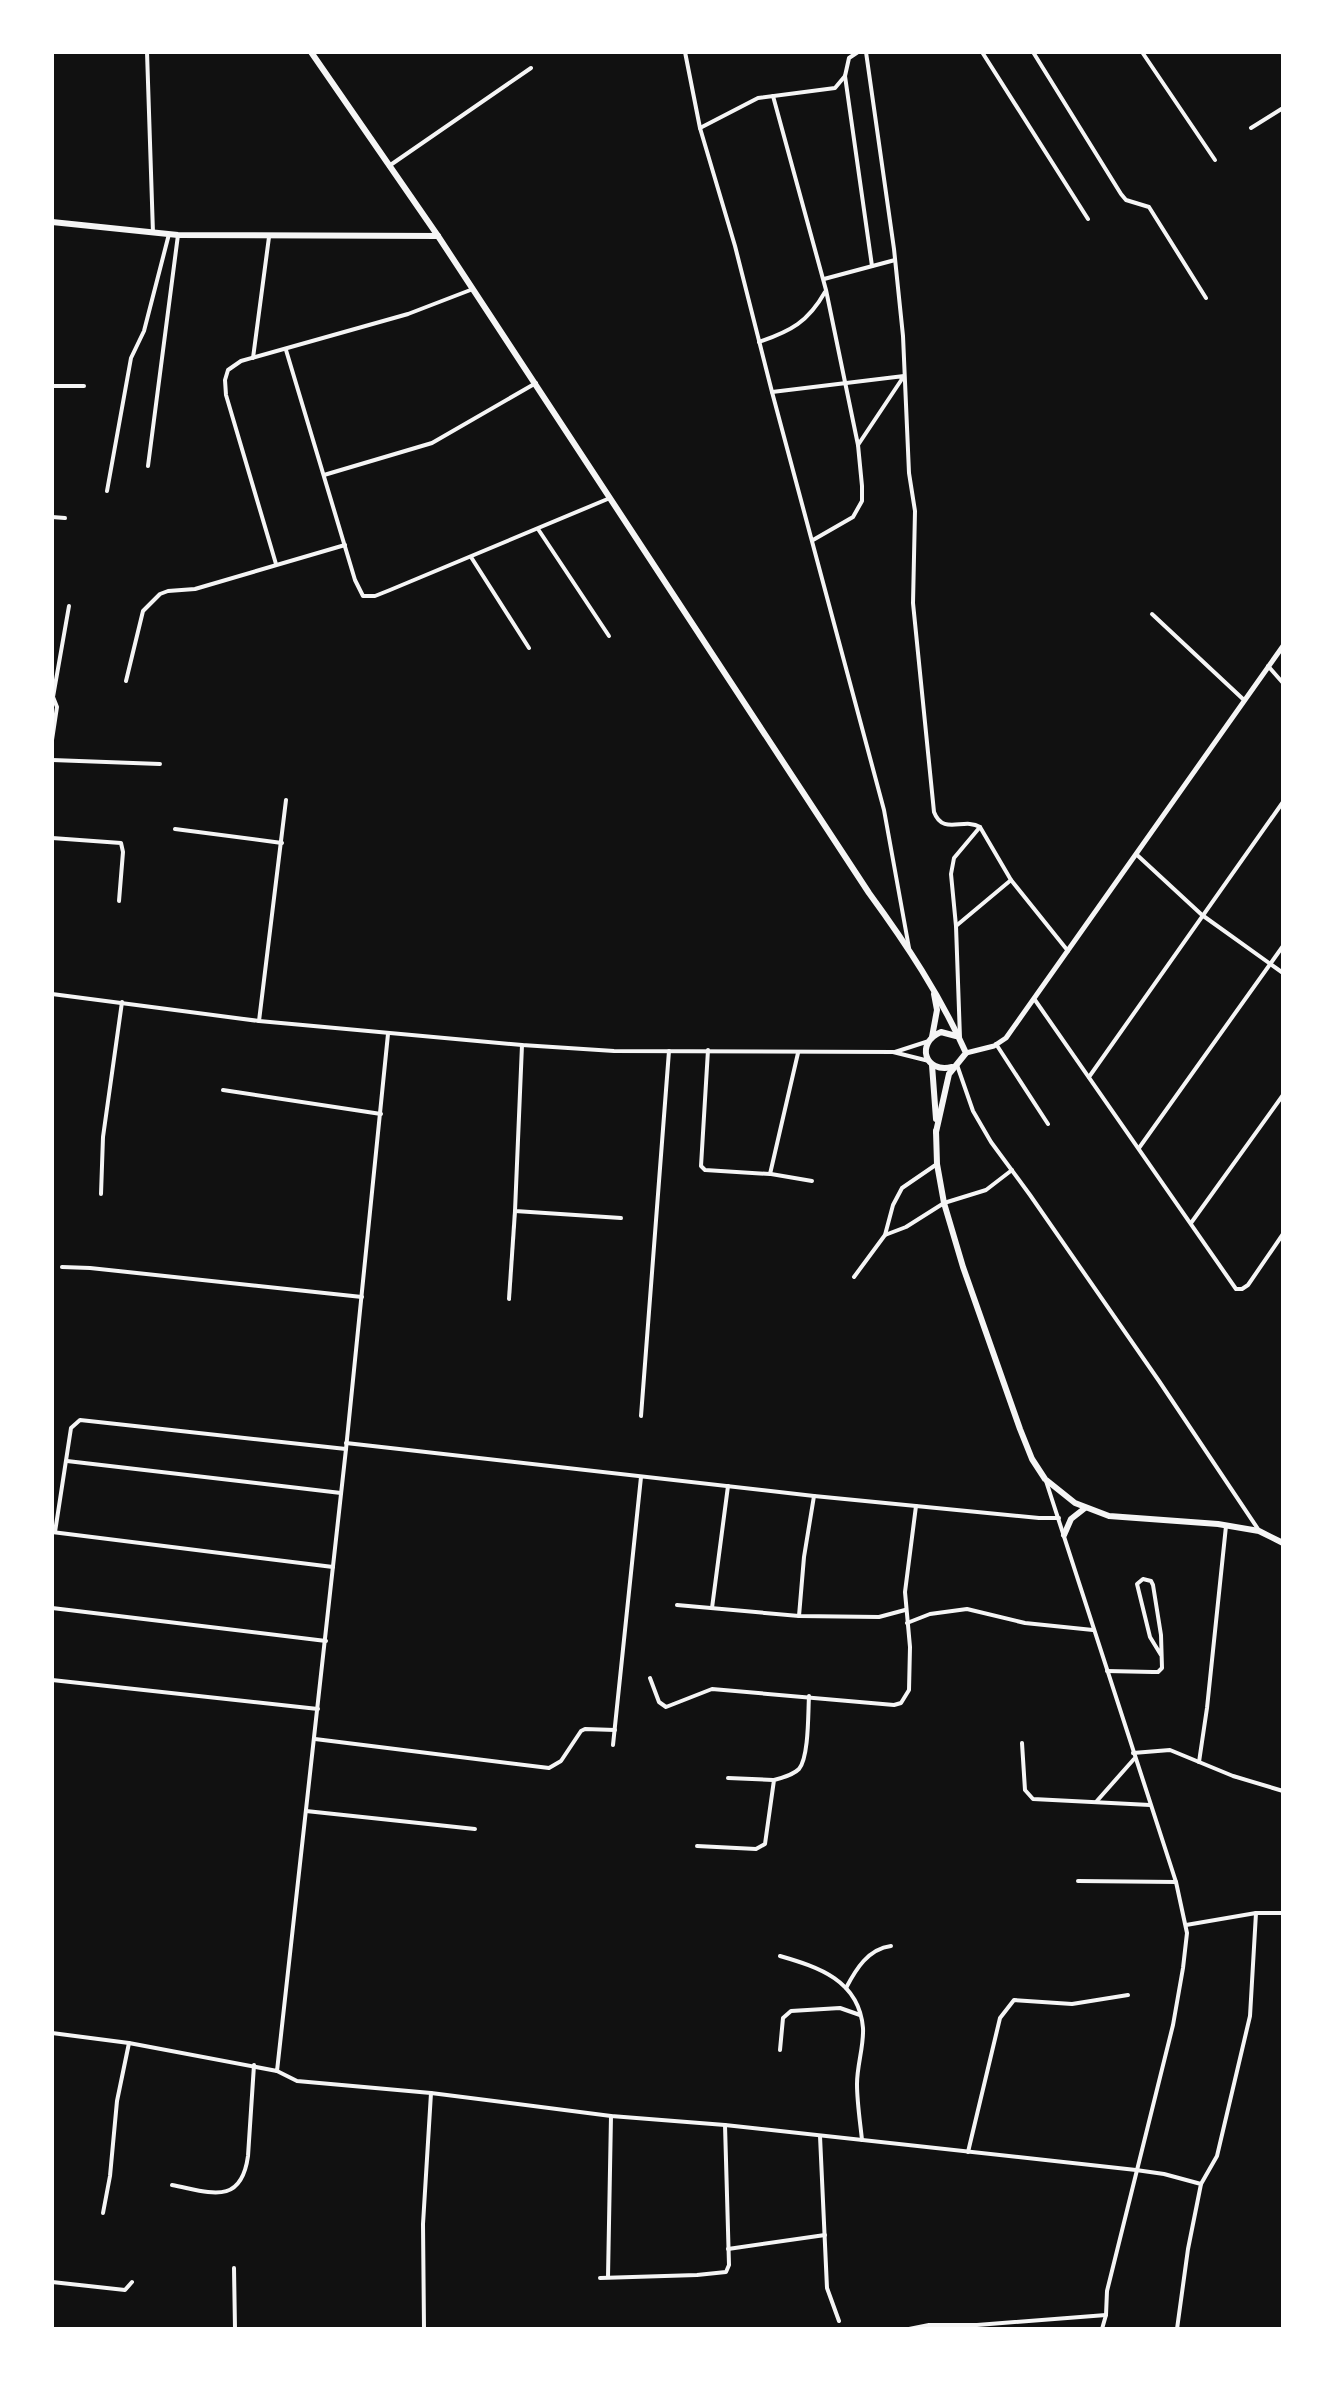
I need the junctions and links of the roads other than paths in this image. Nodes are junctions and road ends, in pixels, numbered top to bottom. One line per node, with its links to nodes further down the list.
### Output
1 (147, 52): 19 (street)
2 (311, 52): 16 (main road)
3 (685, 52): 13 (street)
4 (858, 52): 10 (street)
5 (866, 52): 24 (street)
6 (982, 52): 17 (street)
7 (1033, 52): 29 (street)
8 (1142, 52): 15 (street)
9 (531, 68): 16 (street)
10 (845, 76): 11 (street); 25 (street)
11 (773, 96): 13 (street); 26 (street)
12 (1283, 108): 14 (street)
13 (700, 128): 30 (street)
14 (1251, 128)
15 (1215, 160)
16 (389, 166): 23 (main road)
17 (1088, 219)
18 (52, 222): 19 (main road)
19 (153, 233): 20 (main road)
20 (169, 234): 22 (main road); 42 (street)
21 (269, 234): 22 (main road); 23 (main road); 32 (street)
22 (178, 235): 40 (street)
23 (438, 236): 27 (main road)
24 (895, 260): 25 (street); 33 (street)
25 (872, 266): 26 (street)
26 (823, 280): 28 (street)
27 (473, 289): 31 (street); 34 (main road)
28 (826, 290): 30 (street); 35 (street)
29 (1206, 298)
30 (759, 342): 38 (street)
31 (286, 350): 32 (street); 41 (street)
32 (253, 358): 50 (street)
33 (904, 376): 35 (street); 39 (street); 66 (street)
34 (536, 383): 41 (street); 43 (main road)
35 (846, 383): 38 (street); 39 (street)
36 (52, 386): 37 (street)
37 (84, 386)
38 (772, 392): 47 (street)
39 (858, 445): 47 (street)
40 (148, 466)
41 (324, 475): 48 (street)
42 (107, 491)
43 (610, 498): 46 (street); 76 (main road)
44 (52, 517): 45 (street)
45 (65, 518)
46 (538, 529): 49 (street); 53 (street)
47 (813, 540): 76 (street)
48 (345, 545): 49 (street); 50 (street)
49 (471, 557): 55 (street)
50 (276, 564): 57 (street)
51 (69, 606): 59 (street)
52 (1152, 614): 60 (street)
53 (609, 636)
54 (1283, 646): 56 (street)
55 (529, 648)
56 (1268, 666): 58 (street); 60 (street)
57 (126, 681)
58 (1283, 683)
59 (53, 697): 61 (street)
60 (1244, 700): 70 (street)
61 (52, 740)
62 (52, 760): 63 (street)
63 (160, 764)
64 (286, 800): 69 (street)
65 (1283, 802): 73 (street)
66 (980, 827): 71 (street); 74 (street)
67 (175, 829): 69 (street)
68 (52, 838): 72 (street)
69 (282, 843): 84 (street)
70 (1136, 854): 73 (street); 77 (street)
71 (1011, 880): 74 (street); 77 (street)
72 (119, 901)
73 (1202, 915): 78 (street); 97 (street)
74 (956, 926): 86 (street)
75 (1283, 946): 78 (street)
76 (909, 948): 80 (main road)
77 (1068, 951): 82 (street)
78 (1270, 964): 79 (street); 103 (street)
79 (1283, 973)
80 (933, 987): 86 (main road); 87 (main road)
81 (52, 994): 83 (street)
82 (1035, 1000): 88 (street); 97 (street)
83 (122, 1002): 84 (street); 108 (street)
84 (259, 1021): 85 (street)
85 (388, 1034): 89 (street); 100 (street)
86 (958, 1038): 87 (main road); 94 (main road)
87 (930, 1039): 92 (street); 95 (main road)
88 (996, 1044): 94 (street); 101 (street)
89 (522, 1045): 91 (street); 110 (street)
90 (708, 1050): 91 (street); 93 (street); 106 (street)
91 (669, 1051): 119 (street)
92 (893, 1052): 93 (street); 95 (street)
93 (798, 1053): 106 (street)
94 (966, 1053): 96 (main road)
95 (931, 1063): 96 (main road); 102 (main road)
96 (954, 1066): 102 (main road); 105 (street)
97 (1089, 1077): 103 (street)
98 (223, 1090): 100 (street)
99 (1283, 1095): 112 (street)
100 (381, 1114): 117 (street)
101 (1048, 1124)
102 (936, 1132): 104 (main road)
103 (1139, 1148): 112 (street)
104 (937, 1164): 109 (main road); 114 (street)
105 (1012, 1170): 109 (street); 131 (street)
106 (770, 1174): 107 (street)
107 (812, 1181)
108 (101, 1194)
109 (944, 1203): 114 (street); 123 (main road)
110 (515, 1211): 111 (street); 118 (street)
111 (621, 1218)
112 (1191, 1223): 113 (street)
113 (1283, 1234)
114 (885, 1235): 116 (street)
115 (62, 1267): 117 (street)
116 (854, 1277)
117 (362, 1297): 120 (street)
118 (509, 1299)
119 (641, 1416)
120 (346, 1446): 121 (street); 122 (street); 125 (street)
121 (67, 1461): 125 (street); 132 (street)
122 (641, 1477): 124 (street); 150 (street)
123 (1045, 1479): 128 (main road); 129 (street)
124 (728, 1486): 126 (street); 138 (street)
125 (341, 1493): 135 (street)
126 (814, 1496): 127 (street); 140 (street)
127 (916, 1506): 129 (street); 139 (street)
128 (1085, 1508): 130 (main road); 133 (main road)
129 (1059, 1518): 133 (street)
130 (1226, 1526): 131 (main road); 156 (street)
131 (1259, 1531): 134 (main road)
132 (54, 1532): 135 (street)
133 (1064, 1535): 142 (street)
134 (1283, 1543)
135 (333, 1567): 143 (street)
136 (677, 1605): 138 (street)
137 (52, 1608): 143 (street)
138 (712, 1608): 140 (street)
139 (905, 1610): 140 (street); 141 (street)
140 (799, 1616)
141 (907, 1623): 142 (street); 148 (street)
142 (1093, 1630): 145 (street)
143 (326, 1641): 149 (street)
144 (1161, 1655): 144 (street); 145 (street)
145 (1107, 1671): 154 (street)
146 (650, 1678): 148 (street)
147 (52, 1680): 149 (street)
148 (809, 1696): 158 (street)
149 (318, 1709): 151 (street)
150 (615, 1730): 151 (street); 153 (street)
151 (315, 1739): 162 (street)
152 (1022, 1743): 160 (street)
153 (613, 1745)
154 (1132, 1753): 155 (street); 156 (street)
155 (1134, 1759): 160 (street); 161 (street)
156 (1199, 1762): 159 (street)
157 (728, 1778): 158 (street)
158 (774, 1780): 164 (street)
159 (1283, 1791)
160 (1095, 1802): 161 (street)
161 (1150, 1805): 166 (street)
162 (306, 1811): 163 (street); 179 (street)
163 (475, 1829)
164 (697, 1846)
165 (1078, 1881): 166 (street)
166 (1176, 1882): 169 (street)
167 (1256, 1913): 168 (street); 169 (street); 187 (street)
168 (1283, 1913)
169 (1185, 1925): 186 (street)
170 (891, 1946): 172 (street)
171 (780, 1956): 172 (street)
172 (846, 1988): 174 (street)
173 (1128, 1995): 185 (street)
174 (860, 2015): 177 (street); 184 (street)
175 (52, 2033): 176 (street)
176 (129, 2043): 178 (street); 189 (street)
177 (780, 2050)
178 (254, 2065): 179 (street); 188 (street)
179 (277, 2071): 180 (street)
180 (431, 2093): 181 (street); 200 (street)
181 (611, 2116): 182 (street); 194 (street)
182 (725, 2125): 183 (street); 191 (street)
183 (820, 2136): 184 (street); 190 (street)
184 (862, 2140): 185 (street)
185 (968, 2152): 186 (street)
186 (1136, 2170): 187 (street); 197 (street)
187 (1201, 2184): 203 (street)
188 (172, 2185)
189 (103, 2213)
190 (825, 2235): 191 (street); 198 (street)
191 (728, 2249): 194 (street)
192 (234, 2268): 199 (street)
193 (600, 2278): 194 (street)
194 (608, 2278)
195 (52, 2282): 196 (street)
196 (132, 2282)
197 (1106, 2315): 201 (street); 202 (street)
198 (839, 2321)
199 (235, 2329)
200 (424, 2329)
201 (909, 2329)
202 (1102, 2329)
203 (1177, 2329)

